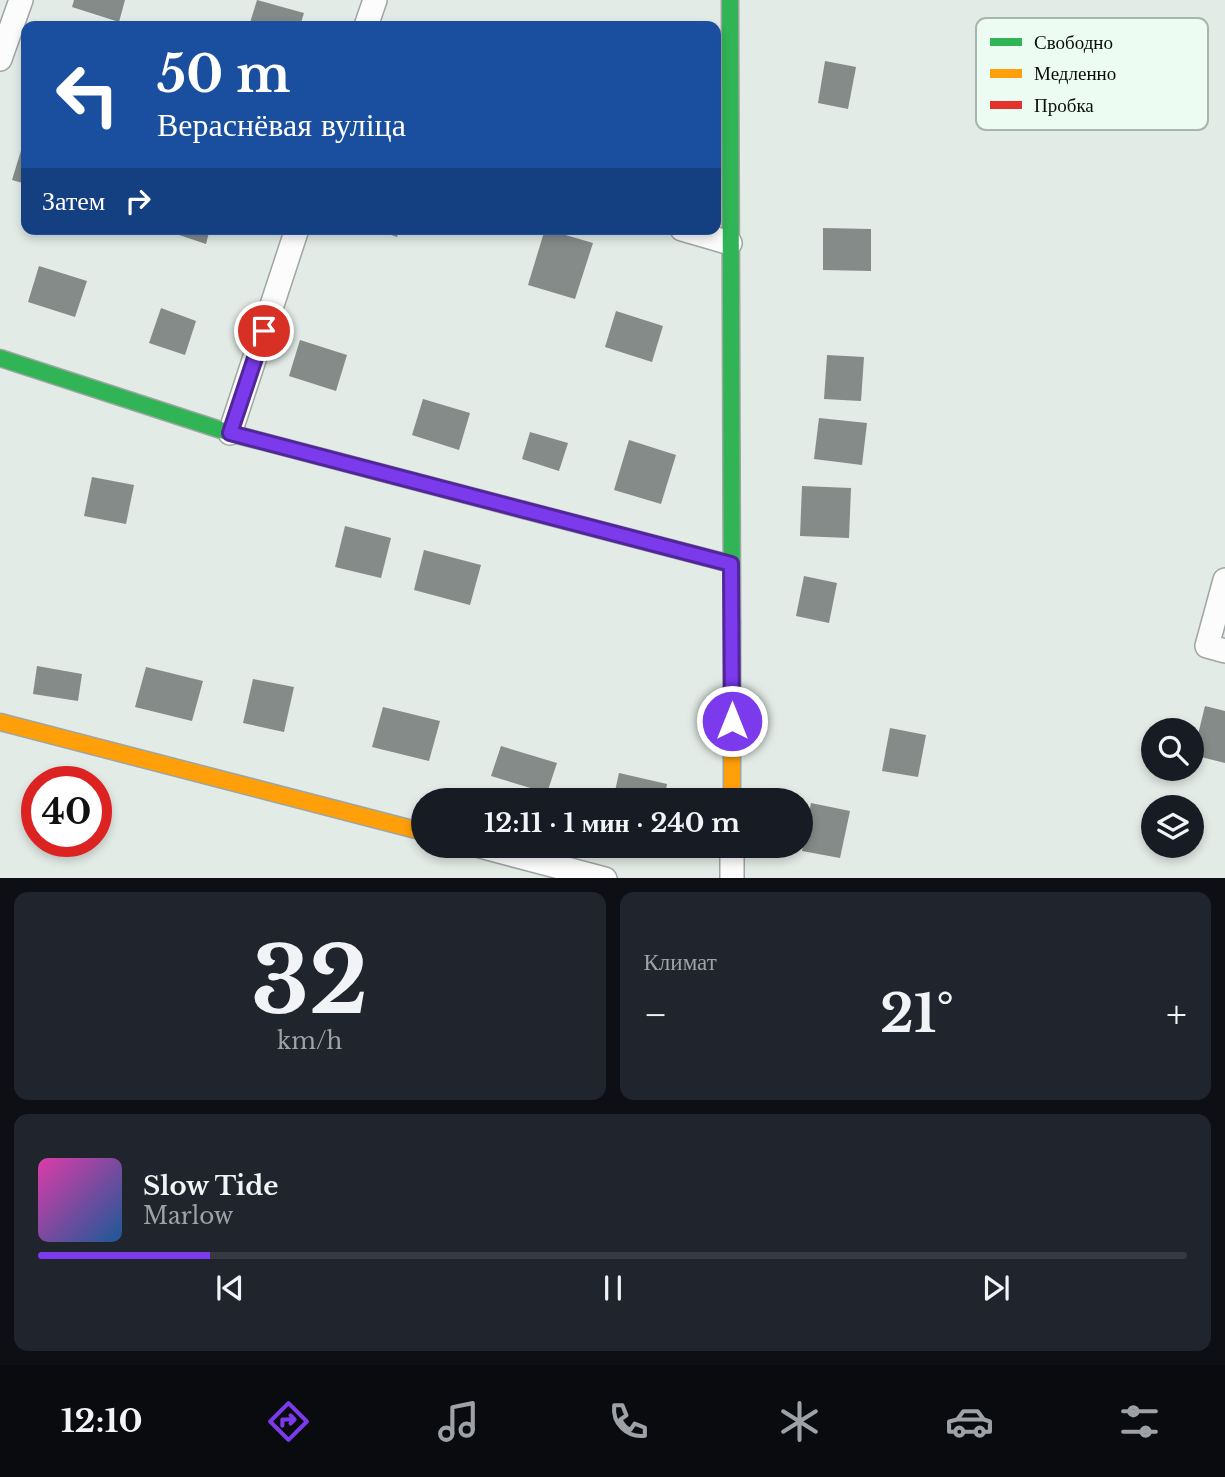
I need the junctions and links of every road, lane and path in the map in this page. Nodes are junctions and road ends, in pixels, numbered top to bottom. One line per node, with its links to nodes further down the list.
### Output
1 (21, 0): 5 (street)
2 (375, 0): 4 (street)
3 (730, 0): 8 (street)
4 (368, 21)
5 (0, 59)
6 (296, 235): 10 (street)
7 (703, 235): 8 (street)
8 (730, 243): 11 (street)
9 (0, 358): 10 (street)
10 (230, 433): 11 (street)
11 (731, 564): 15 (street)
12 (1225, 580): 13 (street)
13 (1225, 651)
14 (0, 722): 16 (street)
15 (732, 788)
16 (411, 829)
17 (527, 858): 19 (street)
18 (732, 858): 20 (street)
19 (605, 878)
20 (732, 878)

